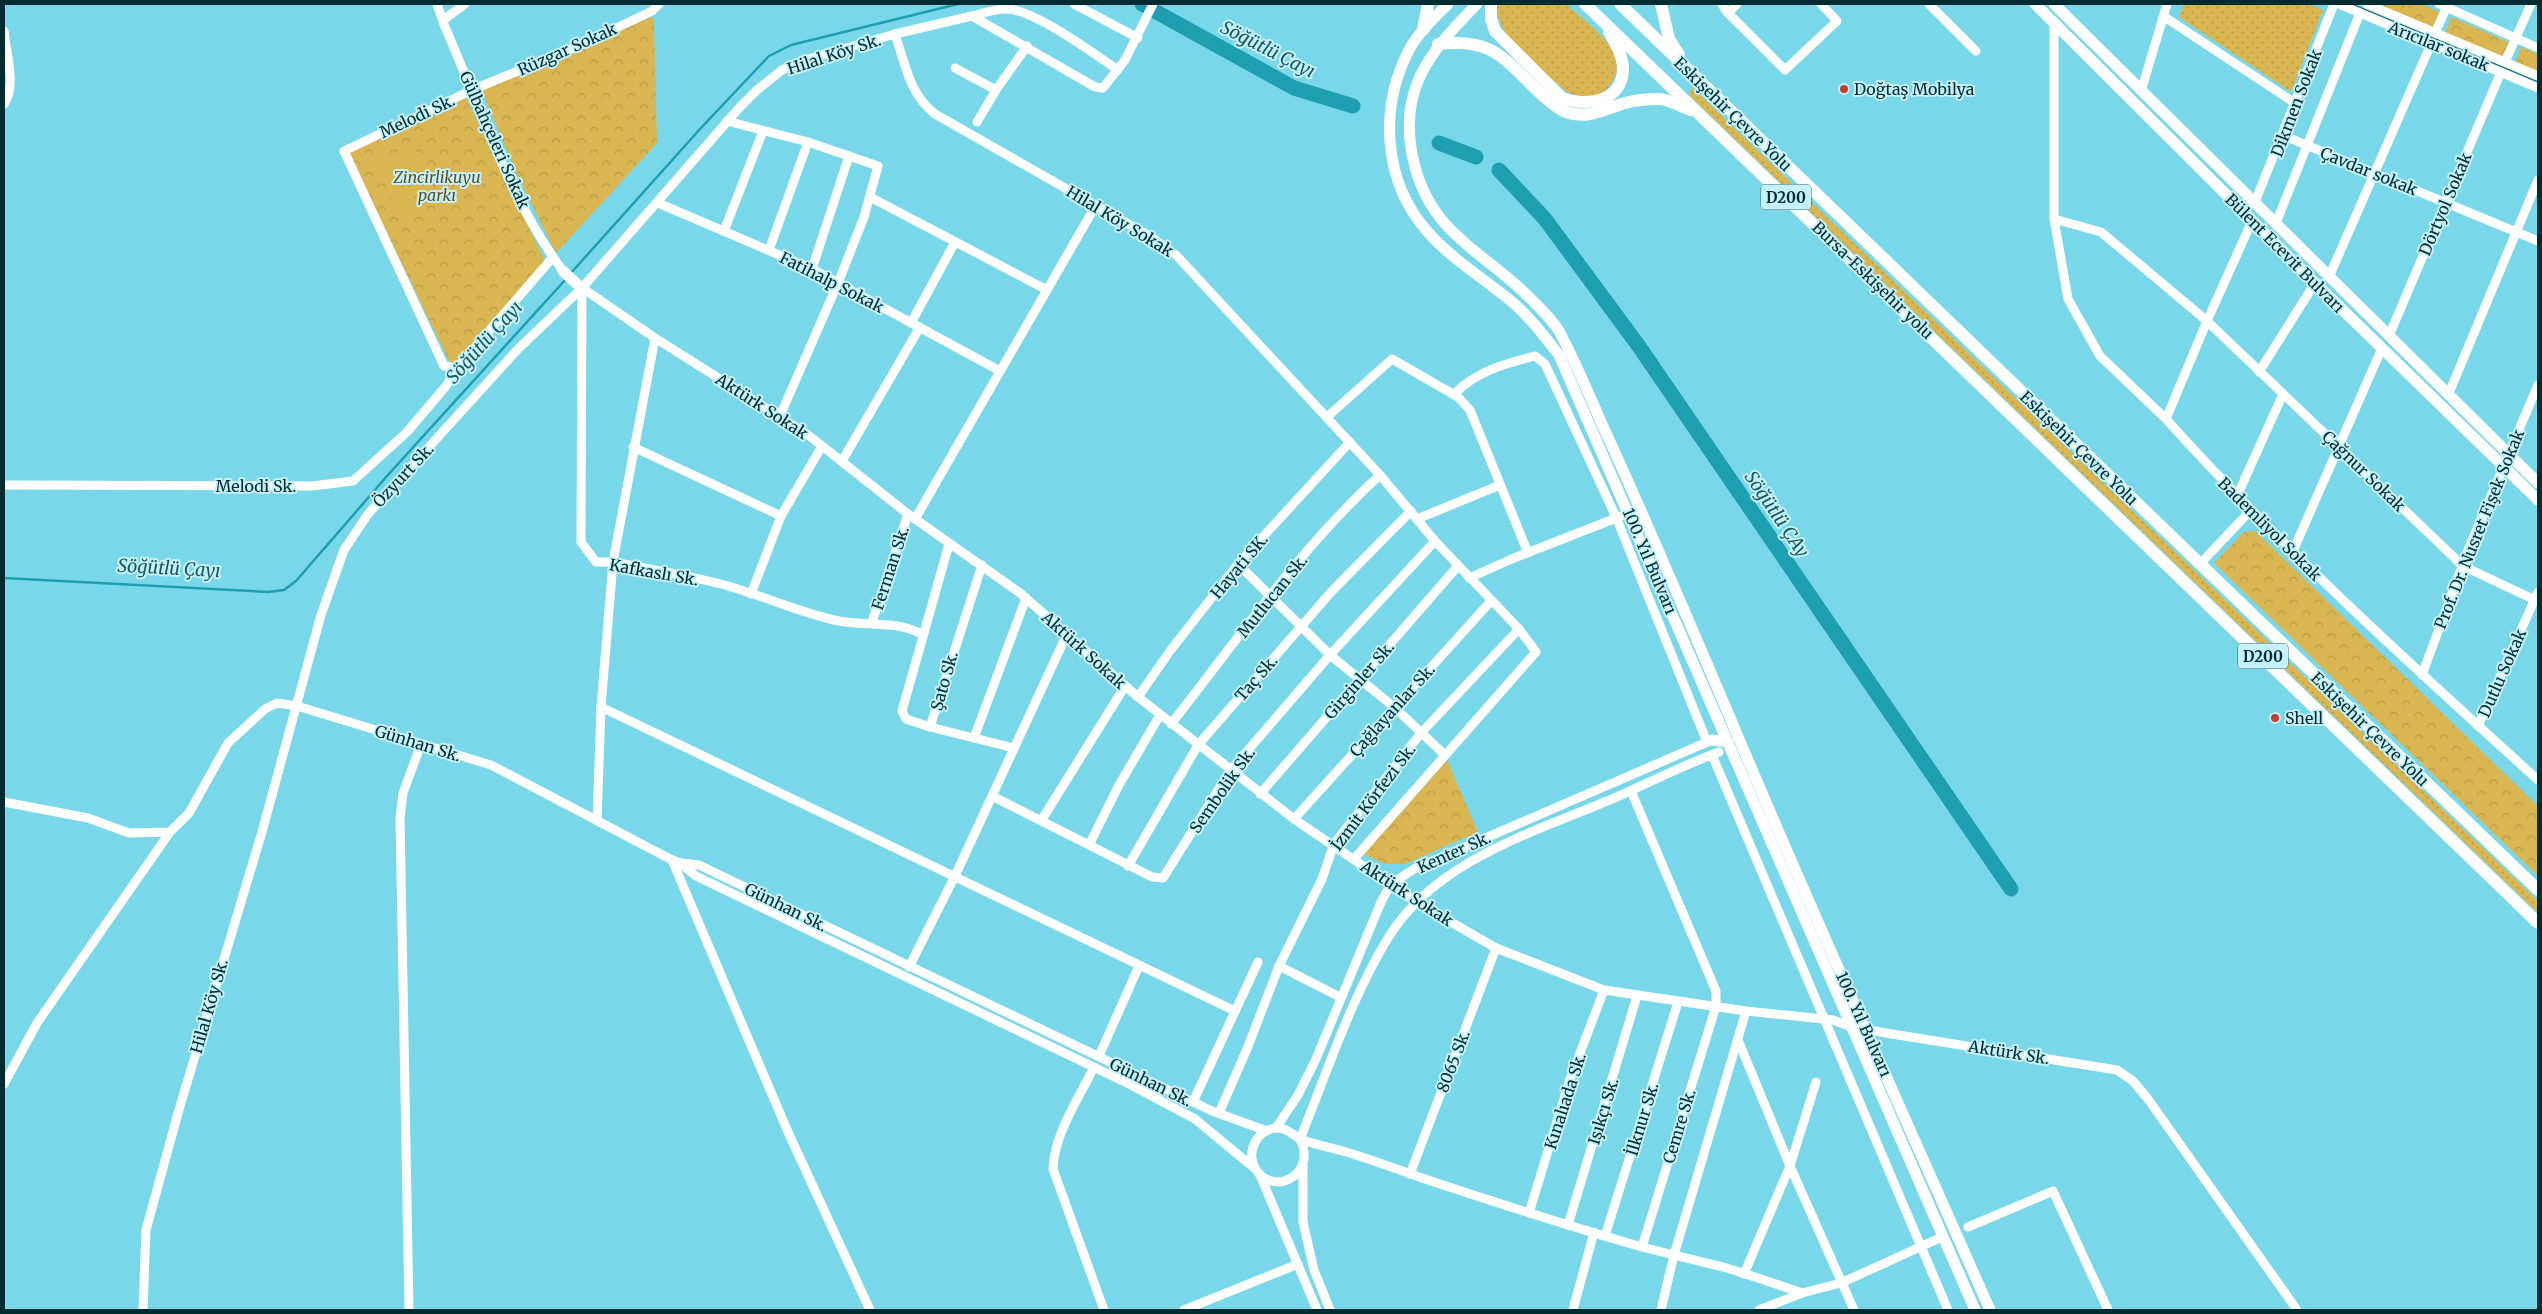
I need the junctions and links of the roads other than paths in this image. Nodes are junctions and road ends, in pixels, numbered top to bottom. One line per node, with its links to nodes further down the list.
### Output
1 (438, 4): 30 (street, Gülbahçeleri Sokak)
2 (465, 4): 30 (street)
3 (659, 4): 51 (street, Rüzgar Sokak)
4 (1074, 4): 36 (street)
5 (1153, 4): 36 (street)
6 (1428, 4): 32 (highway)
7 (1448, 4): 32 (main road)
8 (1477, 4): 38 (main road)
9 (1491, 4): 29 (highway)
10 (1585, 4): 29 (highway, Bursa-Eskişehir yolu / D200)
11 (1620, 4): 47 (highway, Eskişehir Çevre Yolu / D200)
12 (1661, 4): 47 (highway)
13 (1722, 4): 25 (street)
14 (1737, 4): 25 (street)
15 (1821, 4): 25 (street)
16 (1929, 4): 42 (street)
17 (2035, 4): 31 (main road, Bülent Ecevit Bulvarı)
18 (2055, 4): 49 (main road, Bülent Ecevit Bulvarı)
19 (2167, 4): 28 (street)
20 (2334, 4): 53 (street, Dikmen Sokak)
21 (2339, 4): 26 (street, Arıcılar sokak)
22 (2367, 4): 34 (street)
23 (2531, 4): 37 (street)
24 (2444, 5): 34 (street); 37 (street)
25 (1728, 13)
26 (2360, 13): 39 (street, Arıcılar sokak); 61 (street, Dikmen Sokak)
27 (972, 16): 35 (street, Hilal Köy Sk.); 40 (street); 45 (street, Hilal Köy Sk.)
28 (2163, 16): 49 (street); 53 (street)
29 (1599, 18): 55 (highway, Bursa-Eskişehir yolu / D200)
30 (443, 20): 51 (street, Gülbahçeleri Sokak)
31 (2054, 22): 70 (street, Bademliyol Sokak); 71 (main road, Bülent Ecevit Bulvarı)
32 (1424, 30): 95 (main road)
33 (4, 31): 54 (street)
34 (2435, 33): 43 (street)
35 (895, 34): 56 (street, Hilal Köy Sk.); 69 (street, Hilal Köy Sokak)
36 (1138, 38): 45 (street)
37 (2517, 39): 41 (street); 43 (street)
38 (1438, 44): 55 (highway); 95 (main road)
39 (2431, 44): 46 (street, Arıcılar sokak); 63 (street)
40 (1027, 46): 45 (street); 52 (street)
41 (2538, 48)
42 (1976, 51)
43 (2505, 62): 48 (street)
44 (955, 68): 52 (street)
45 (1118, 70)
46 (2500, 72): 50 (street, Arıcılar sokak); 67 (street, Dörtyol Sokak)
47 (1691, 74): 128 (highway, Eskişehir Çevre Yolu / D200)
48 (2538, 76)
49 (2142, 88): 66 (main road, Bülent Ecevit Bulvarı)
50 (2538, 88)
51 (472, 90): 78 (street, Gülbahçeleri Sokak); 92 (street, Melodi Sk.)
52 (996, 90): 57 (street)
53 (2295, 103): 59 (street, Dikmen Sokak)
54 (4, 104)
55 (1698, 113): 97 (highway, Bursa-Eskişehir yolu / D200)
56 (727, 121): 58 (street); 68 (street, Hilal Köy Sk.)
57 (977, 122)
58 (763, 131): 60 (street); 73 (street)
59 (2282, 135): 61 (street, Çavdar sokak); 66 (street, Dikmen Sokak)
60 (808, 142): 62 (street); 77 (street)
61 (2307, 146): 63 (street, Çavdar sokak); 72 (street, Dikmen Sokak)
62 (849, 156): 65 (street); 79 (street)
63 (2375, 173): 67 (street, Çavdar sokak); 81 (street)
64 (2538, 180): 74 (street)
65 (870, 196): 76 (street); 82 (street)
66 (2255, 202): 72 (main road, Bülent Ecevit Bulvarı)
67 (2447, 202): 74 (street, Çavdar sokak); 89 (street, Dörtyol Sokak)
68 (658, 203): 73 (street, Fatihalp Sokak); 84 (street, Hilal Köy Sk.)
69 (1096, 205): 85 (street, Ferman Sk.); 102 (street, Hilal Köy Sokak)
70 (2054, 219): 86 (street, Çağnur Sokak); 103 (street, Bademliyol Sokak)
71 (2252, 221): 83 (main road, Bülent Ecevit Bulvarı); 86 (street)
72 (2276, 223): 81 (main road, Bülent Ecevit Bulvarı)
73 (724, 231): 77 (street, Fatihalp Sokak)
74 (2516, 231): 75 (street, Çavdar sokak); 98 (street)
75 (2538, 241)
76 (956, 242): 85 (street); 87 (street)
77 (769, 250): 79 (street, Fatihalp Sokak)
78 (553, 257): 80 (street, Gülbahçeleri Sokak); 92 (street, Melodi Sk.)
79 (812, 269): 82 (street, Fatihalp Sokak)
80 (563, 271): 84 (main road)
81 (2329, 277): 89 (main road, Bülent Ecevit Bulvarı)
82 (838, 283): 87 (street, Fatihalp Sokak); 101 (street)
83 (2315, 283): 91 (main road, Bülent Ecevit Bulvarı); 94 (street)
84 (580, 287): 90 (street, Aktürk Sokak); 126 (street, Kafkaslı Sk.); 148 (street, Özyurt Sk.)
85 (1047, 290): 93 (street, Ferman Sk.)
86 (2207, 321): 94 (street, Çağnur Sokak); 103 (street)
87 (911, 323): 88 (street, Fatihalp Sokak)
88 (920, 327): 93 (street, Fatihalp Sokak); 109 (street)
89 (2389, 336): 98 (main road, Bülent Ecevit Bulvarı)
90 (655, 338): 101 (street, Aktürk Sokak); 107 (street)
91 (2382, 348): 106 (street); 108 (main road, Bülent Ecevit Bulvarı)
92 (457, 368): 113 (street, Melodi Sk.)
93 (1000, 371): 120 (street, Ferman Sk.)
94 (2259, 372): 100 (street, Çağnur Sokak)
95 (1576, 379): 117 (main road, 100. Yıl Bulvarı); 157 (main road, 100. Yıl Bulvarı)
96 (2538, 385): 108 (street, Prof. Dr. Nusret Fişek Sokak)
97 (1988, 390): 184 (highway, Eskişehir Çevre Yolu / D200)
98 (2449, 393): 108 (main road, Bülent Ecevit Bulvarı)
99 (1454, 394): 102 (street); 112 (street); 121 (street)
100 (2283, 394): 106 (street, Çağnur Sokak); 114 (street)
101 (780, 416): 105 (street, Aktürk Sokak)
102 (1327, 417): 104 (street, Hilal Köy Sokak)
103 (2166, 419): 114 (street, Bademliyol Sokak)
104 (1350, 442): 110 (street, Hilal Köy Sokak); 127 (street, Hayati SK.)
105 (822, 446): 109 (street, Aktürk Sokak); 119 (street)
106 (2338, 446): 124 (street); 130 (street, Çağnur Sokak)
107 (634, 447): 119 (street); 126 (street)
108 (2506, 460): 111 (main road, Bülent Ecevit Bulvarı); 115 (main road, Bülent Ecevit Bulvarı); 130 (street, Prof. Dr. Nusret Fişek Sokak)
109 (842, 461): 120 (street, Aktürk Sokak)
110 (1380, 475): 118 (street, Hilal Köy Sokak); 136 (street, Mutlucan Sk.)
111 (2538, 483)
112 (1500, 485): 118 (street); 125 (street)
113 (4, 486)
114 (2237, 496): 116 (street, Bademliyol Sokak)
115 (2538, 500)
116 (2251, 510): 124 (street, Bademliyol Sokak); 128 (street)
117 (1629, 513): 121 (street); 157 (main road, 100. Yıl Bulvarı)
118 (1414, 515): 122 (street); 139 (street, Taç Sk.)
119 (781, 516): 133 (street)
120 (912, 516): 123 (street, Aktürk Sokak); 138 (street, Ferman Sk.)
121 (1616, 518): 125 (street); 158 (street)
122 (1435, 541): 131 (street); 143 (street, Sembolik Sk.)
123 (949, 544): 129 (street, Aktürk Sokak); 142 (street)
124 (2293, 551): 144 (street, Bademliyol Sokak)
125 (1528, 553): 132 (street)
126 (613, 562): 133 (street, Kafkaslı Sk.); 149 (street)
127 (1238, 564): 136 (street); 147 (street, Hayati SK.)
128 (2200, 564): 182 (highway, Eskişehir Çevre Yolu / D200)
129 (982, 565): 135 (street, Aktürk Sokak); 154 (street, Şato Sk.)
130 (2462, 566): 134 (street, Çağnur Sokak); 144 (street, Prof. Dr. Nusret Fişek Sokak)
131 (1457, 567): 132 (street); 145 (street, Girginler Sk.)
132 (1469, 578): 137 (street)
133 (751, 594): 138 (street, Kafkaslı Sk.)
134 (2536, 596): 153 (street, Dutlu Sokak)
135 (1026, 598): 141 (street, Aktürk Sokak); 156 (street)
136 (1271, 598): 139 (street); 152 (street, Mutlucan Sk.)
137 (1491, 600): 140 (street); 150 (street, Çağlayanlar Sk.)
138 (872, 622): 142 (street, Kafkaslı Sk.)
139 (1300, 627): 143 (street); 160 (street, Taç Sk.)
140 (1519, 629): 155 (street, İzmit Körfezi Sk.); 163 (street)
141 (1066, 634): 146 (street, Aktürk Sokak); 161 (street)
142 (923, 635): 154 (street)
143 (1330, 655): 145 (street); 164 (street, Sembolik Sk.)
144 (2422, 675): 153 (street, Bademliyol Sokak)
145 (1361, 679): 150 (street); 167 (street, Girginler Sk.)
146 (1125, 686): 147 (street, Aktürk Sokak); 172 (street)
147 (1138, 697): 151 (street, Aktürk Sokak)
148 (297, 706): 159 (street, Günhan Sk.); 173 (street, Günhan Sk.); 226 (street, Hilal Köy Sk.)
149 (601, 707): 170 (street); 180 (street)
150 (1394, 707): 155 (street); 171 (street, Çağlayanlar Sk.)
151 (1160, 715): 152 (street, Aktürk Sokak); 175 (street)
152 (1171, 724): 160 (street, Aktürk Sokak)
153 (2478, 726): 165 (street, Bademliyol Sokak)
154 (930, 727): 156 (street, Şato Sk.)
155 (1421, 733): 163 (street); 174 (street, İzmit Körfezi Sk.)
156 (974, 738): 161 (street, Şato Sk.)
157 (1733, 740): 158 (main road); 162 (main road); 198 (main road, 100. Yıl Bulvarı); 199 (main road, 100. Yıl Bulvarı)
158 (1709, 741): 181 (street, Kenter Sk.)
159 (421, 744): 170 (street, Günhan Sk.); 227 (street)
160 (1198, 745): 164 (street, Aktürk Sokak); 179 (street, Taç Sk.)
161 (1014, 748): 168 (street)
162 (1716, 753): 166 (street, Kenter Sk.); 197 (street)
163 (1445, 755): 176 (street)
164 (1230, 771): 167 (street, Aktürk Sokak); 179 (street, Sembolik Sk.)
165 (2538, 780)
166 (1631, 791): 183 (street, Kenter Sk.); 194 (street)
167 (1260, 794): 171 (street, Aktürk Sokak)
168 (992, 796): 172 (street, Sembolik Sk.); 180 (street)
169 (4, 802): 173 (street)
170 (597, 820): 177 (street, Günhan Sk.)
171 (1294, 820): 174 (street, Aktürk Sokak)
172 (1041, 821): 175 (street, Sembolik Sk.)
173 (170, 832): 204 (street, Günhan Sk.)
174 (1334, 844): 176 (street, Aktürk Sokak); 188 (street, İzmit Körfezi Sk.)
175 (1089, 845): 179 (street, Sembolik Sk.)
176 (1354, 859): 181 (street, Aktürk Sokak)
177 (672, 860): 178 (street, Günhan Sk.); 228 (street)
178 (681, 863): 189 (street, Günhan Sk.); 202 (street)
179 (1128, 866)
180 (955, 876): 187 (street); 189 (street)
181 (1391, 884): 183 (street, Aktürk Sokak); 192 (street)
182 (2538, 890)
183 (1416, 902): 185 (street, Aktürk Sokak); 208 (street, Kenter Sk.)
184 (2538, 923)
185 (1496, 948): 190 (street, Aktürk Sokak); 212 (street, 8065 Sk.)
186 (1258, 962): 195 (street)
187 (1139, 966): 195 (street); 201 (street)
188 (1279, 966): 192 (street); 206 (street, İzmit Körfezi Sk.)
189 (909, 967): 201 (street, Günhan Sk.)
190 (1604, 990): 191 (street, Aktürk Sk.); 213 (street, Kınalıada Sk.)
191 (1637, 996): 193 (street, Aktürk Sk.); 214 (street, Işıkçı Sk.)
192 (1340, 997): 207 (street)
193 (1678, 1002): 194 (street, Aktürk Sk.); 217 (street, İlknur Sk.)
194 (1716, 1006): 196 (street, Aktürk Sk.); 220 (street, Cemre Sk.)
195 (1235, 1011): 205 (street)
196 (1746, 1011): 197 (street, Aktürk Sk.); 200 (street)
197 (1824, 1019): 198 (street, Aktürk Sk.); 219 (street)
198 (1851, 1026): 199 (street, Aktürk Sk.); 218 (main road, 100. Yıl Bulvarı)
199 (1866, 1029): 239 (main road, 100. Yıl Bulvarı); 241 (street, Aktürk Sk.)
200 (1738, 1040): 210 (street); 221 (street)
201 (1099, 1056): 205 (street, Günhan Sk.)
202 (1094, 1067): 211 (street); 229 (street)
203 (1816, 1082): 210 (street)
204 (4, 1084)
205 (1194, 1102): 206 (street, Günhan Sk.)
206 (1218, 1114): 207 (street, Günhan Sk.)
207 (1272, 1130): 208 (street); 211 (street)
208 (1300, 1140): 209 (street); 212 (street)
209 (1303, 1165): 211 (street); 232 (street)
210 (1790, 1166): 223 (street); 224 (street)
211 (1257, 1171): 222 (street)
212 (1410, 1174): 213 (street)
213 (1529, 1213): 214 (street)
214 (1568, 1225): 216 (street)
215 (1968, 1227): 240 (street)
216 (1594, 1232): 217 (street); 233 (street)
217 (1605, 1236): 220 (street)
218 (1942, 1237): 219 (street); 238 (main road, 100. Yıl Bulvarı)
219 (1921, 1246): 224 (street); 237 (street)
220 (1642, 1247): 221 (street)
221 (1674, 1255): 223 (street); 234 (street)
222 (1298, 1264): 230 (street); 231 (street)
223 (1744, 1274): 225 (street)
224 (1841, 1283): 225 (street); 236 (street)
225 (1802, 1293): 235 (street)
226 (143, 1310)
227 (409, 1310)
228 (870, 1310)
229 (1104, 1310)
230 (1184, 1310)
231 (1317, 1310)
232 (1330, 1310)
233 (1573, 1310)
234 (1661, 1310)
235 (1759, 1310)
236 (1854, 1310)
237 (1948, 1310)
238 (1974, 1310)
239 (1990, 1310)
240 (2108, 1310)
241 (2297, 1310)

